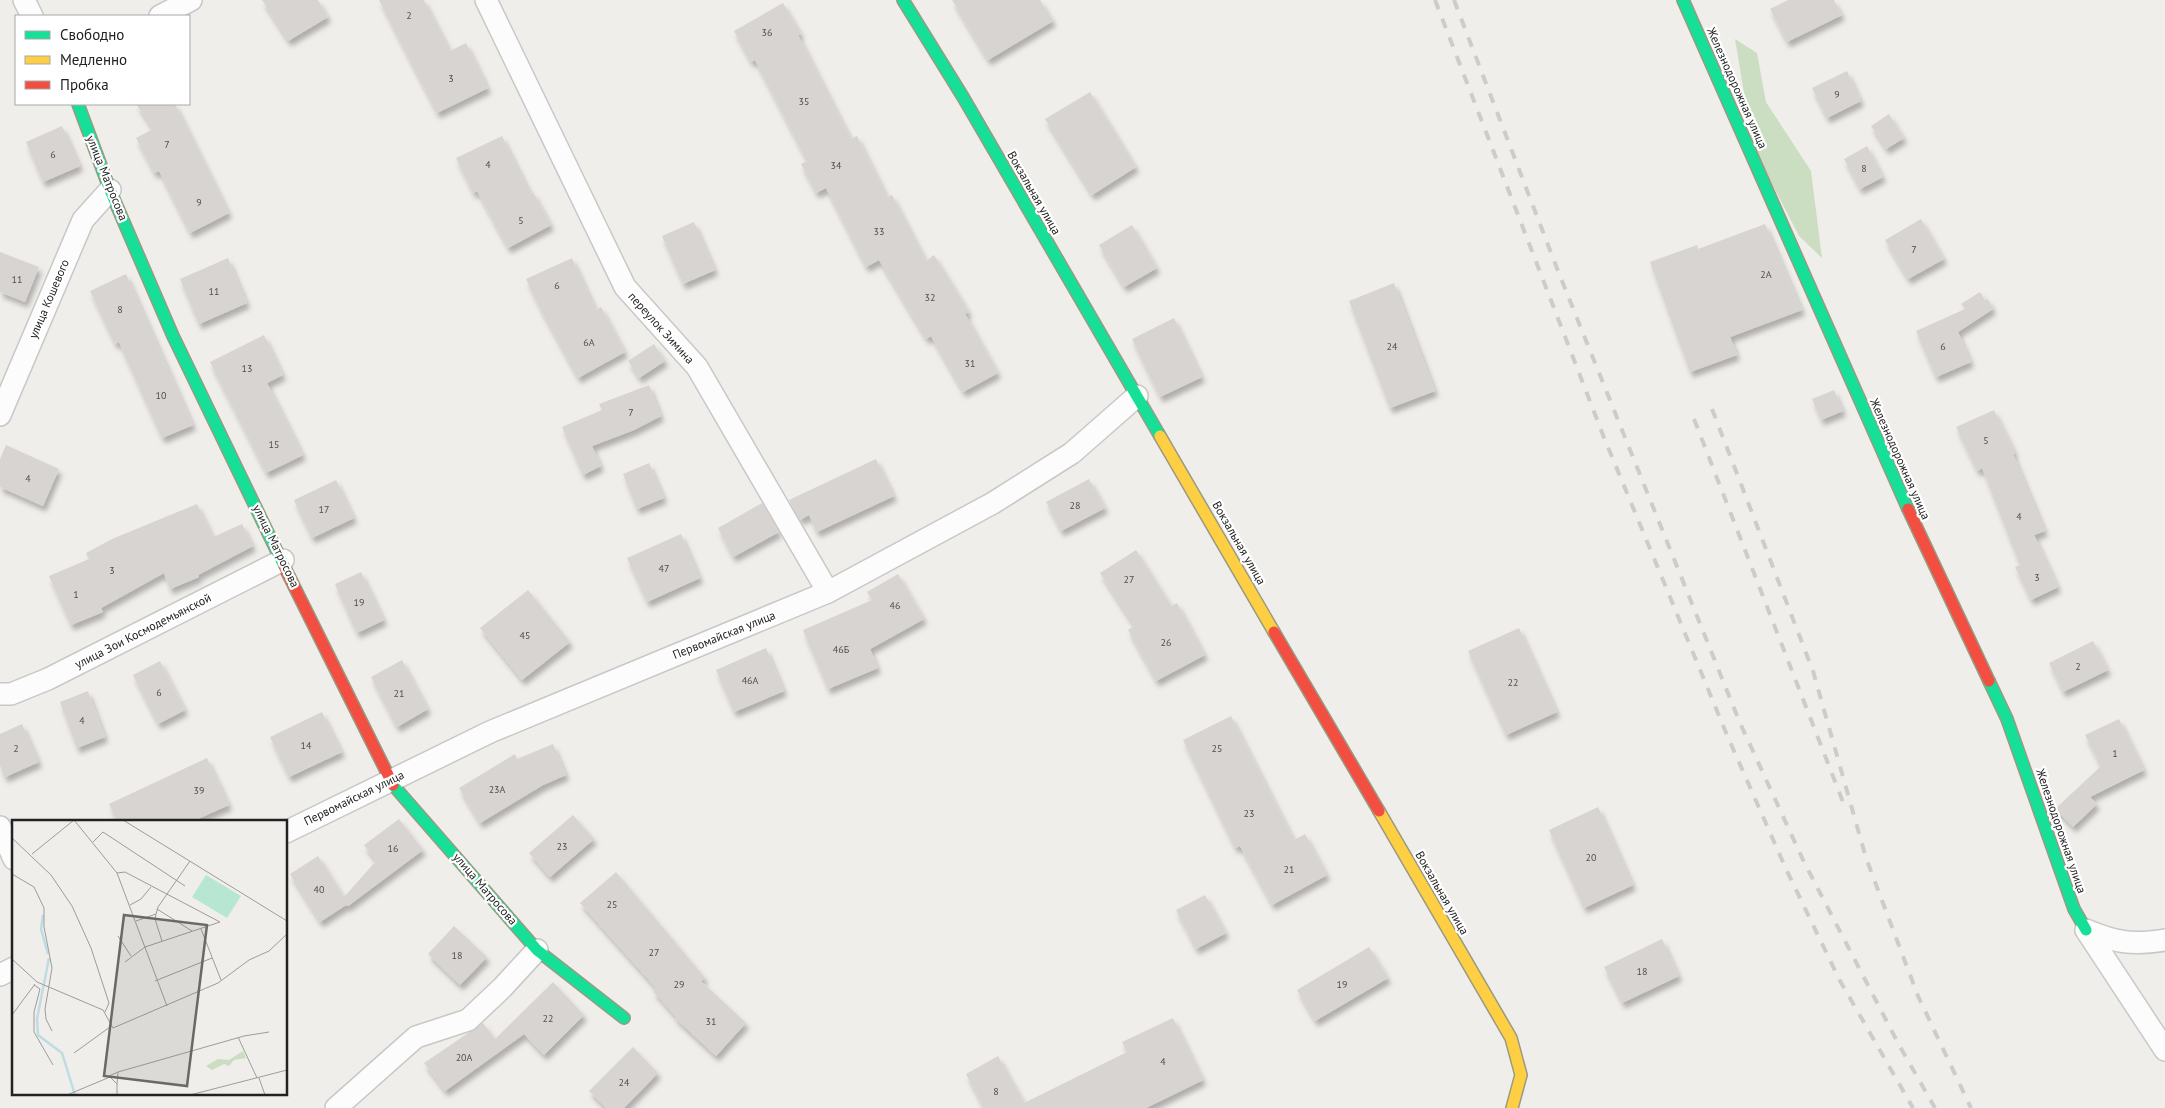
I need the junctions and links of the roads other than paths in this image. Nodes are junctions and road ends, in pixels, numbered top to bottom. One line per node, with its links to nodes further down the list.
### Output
1 (24, 0): 6 (street)
2 (191, 0): 7 (street)
3 (486, 0): 13 (street, переулок Зимина)
4 (903, 0): 10 (street, Вокзальная улица)
5 (1683, 0): 19 (street, Железнодорожная улица)
6 (32, 15)
7 (162, 15)
8 (78, 105): 9 (street, улица Матросова)
9 (110, 190): 11 (street, улица Кошевого); 12 (street, улица Матросова)
10 (1137, 396): 13 (street, Первомайская улица); 27 (street, Вокзальная улица)
11 (0, 415)
12 (283, 560): 14 (street, улица Зои Космодемьянской); 15 (street, улица Матросова)
13 (828, 592): 15 (street, Первомайская улица)
14 (0, 694)
15 (389, 781): 17 (street, Первомайская улица); 21 (street, улица Матросова)
16 (0, 827): 18 (street)
17 (288, 831)
18 (12, 854)
19 (2086, 930): 20 (street); 25 (street)
20 (2165, 940)
21 (537, 950): 24 (street, улица Матросова); 26 (street)
22 (12, 969): 23 (street)
23 (0, 975)
24 (624, 1018)
25 (2165, 1050)
26 (336, 1108)
27 (1512, 1108)

